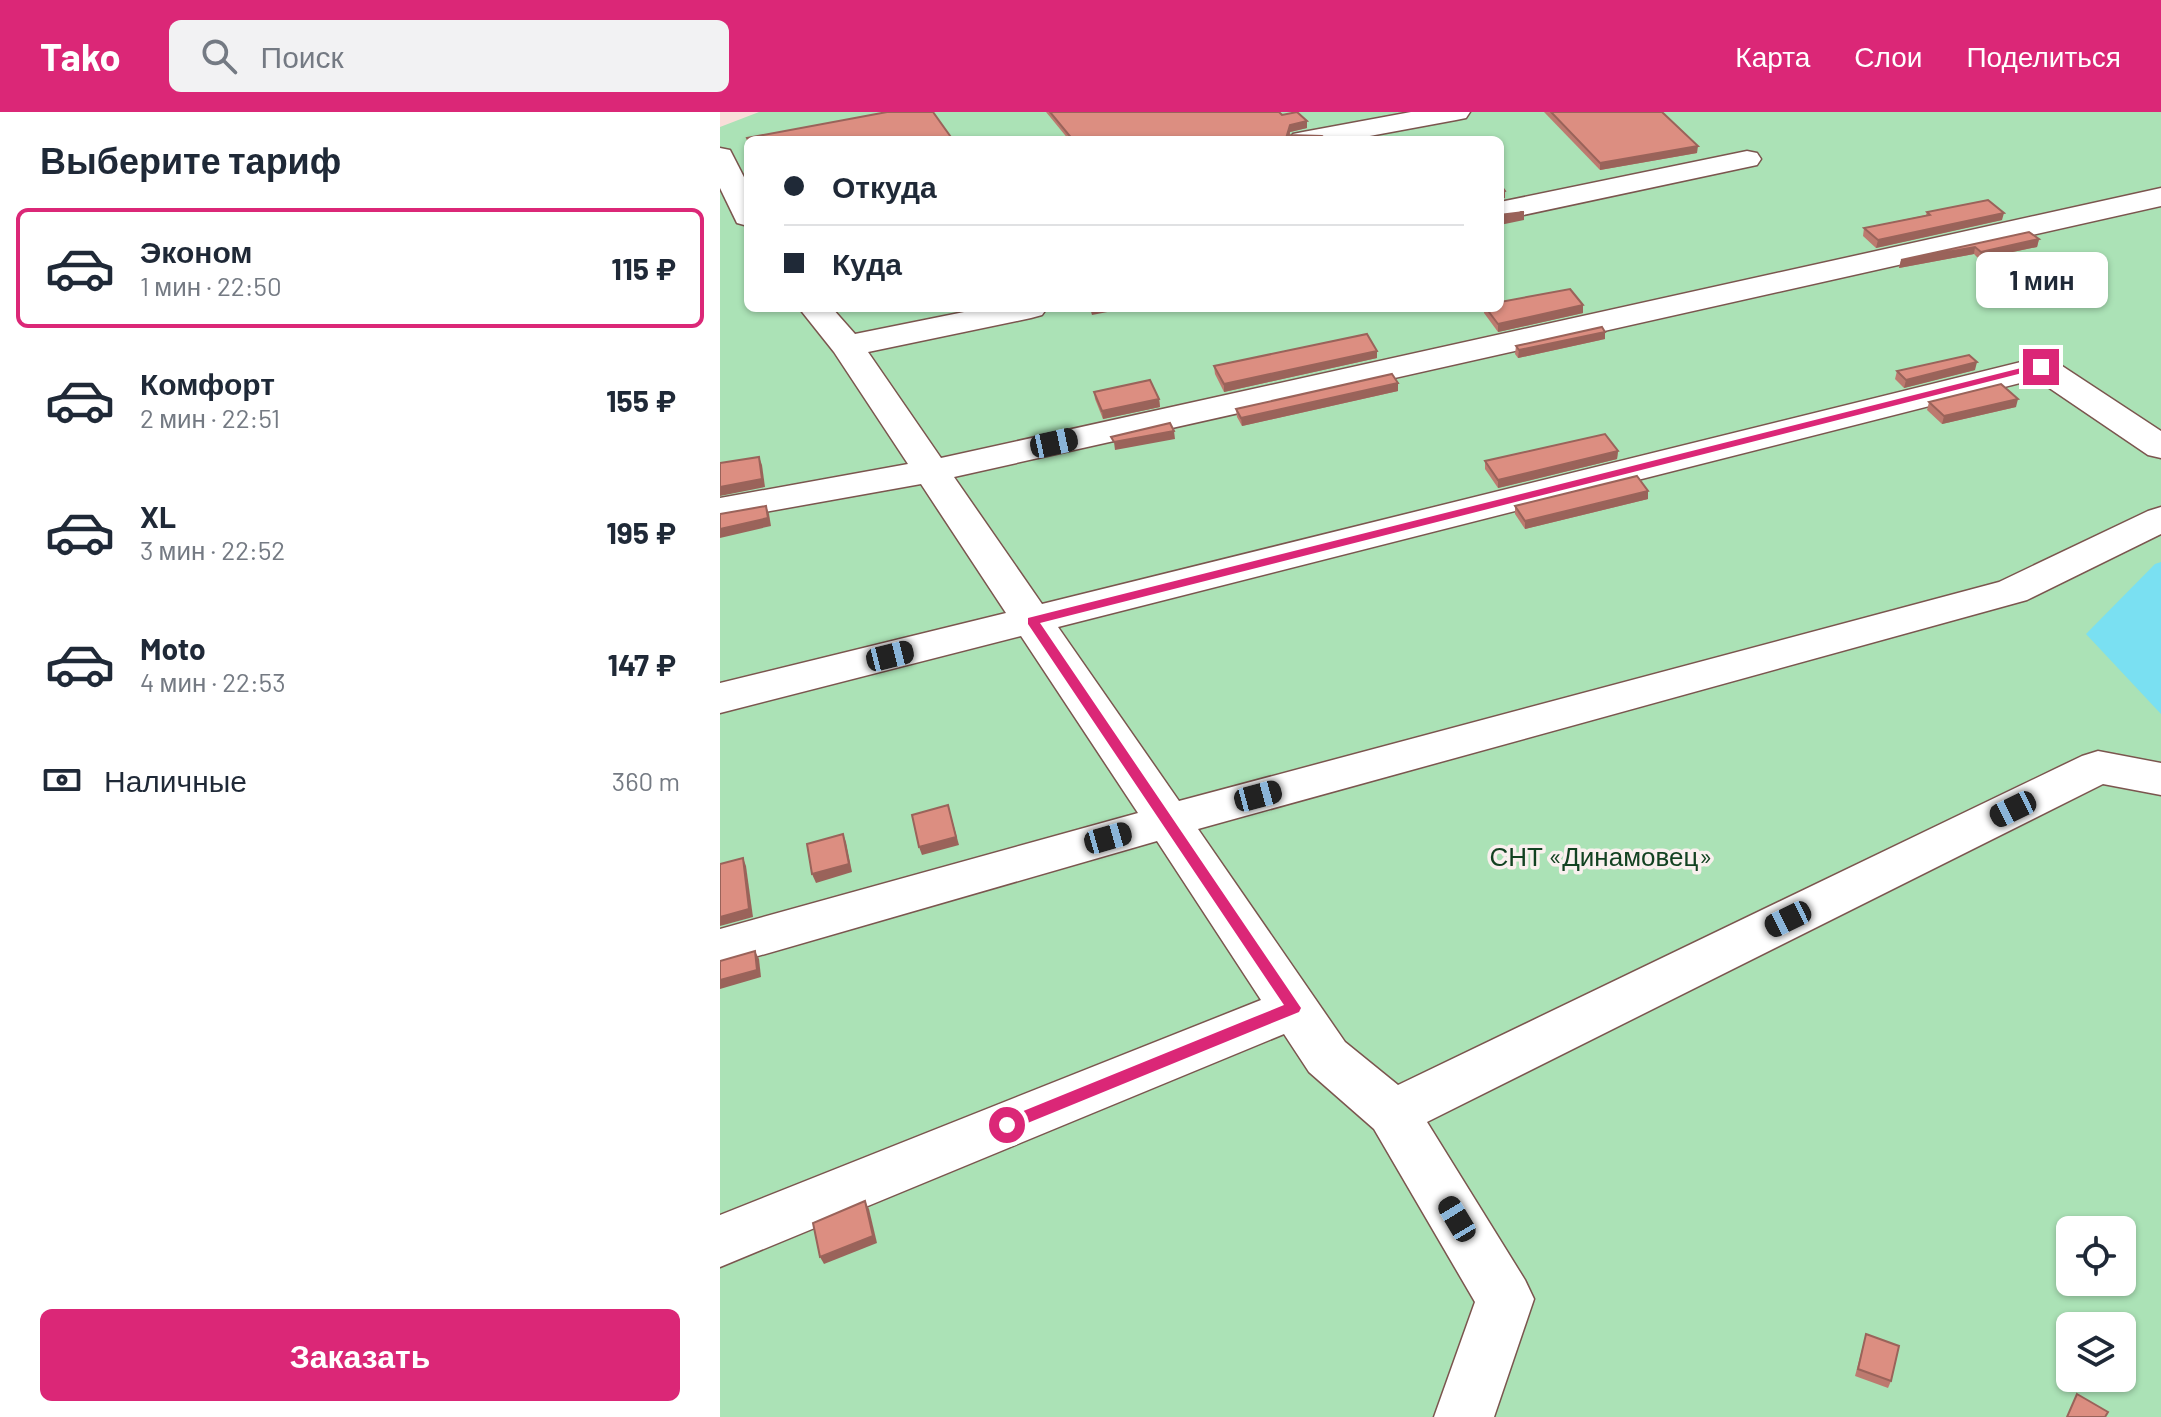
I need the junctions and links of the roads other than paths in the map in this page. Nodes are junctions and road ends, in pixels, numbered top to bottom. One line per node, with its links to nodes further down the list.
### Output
1 (1456, 112): 2 (street)
2 (1325, 136)
3 (720, 156): 6 (street)
4 (1747, 159): 7 (street)
5 (2161, 197): 12 (street)
6 (744, 208)
7 (1504, 210)
8 (818, 312): 10 (street)
9 (1012, 312): 10 (street)
10 (847, 346): 12 (street)
11 (2161, 447): 15 (street)
12 (931, 471): 13 (street); 15 (street)
13 (720, 509)
14 (2161, 519): 18 (street)
15 (1032, 621): 16 (street); 18 (street)
16 (720, 698)
17 (2161, 779): 21 (street)
18 (1168, 821): 19 (street); 20 (street)
19 (720, 948)
20 (1294, 1008): 21 (street); 22 (street)
21 (1393, 1113): 23 (street)
22 (720, 1241)
23 (1464, 1417)

